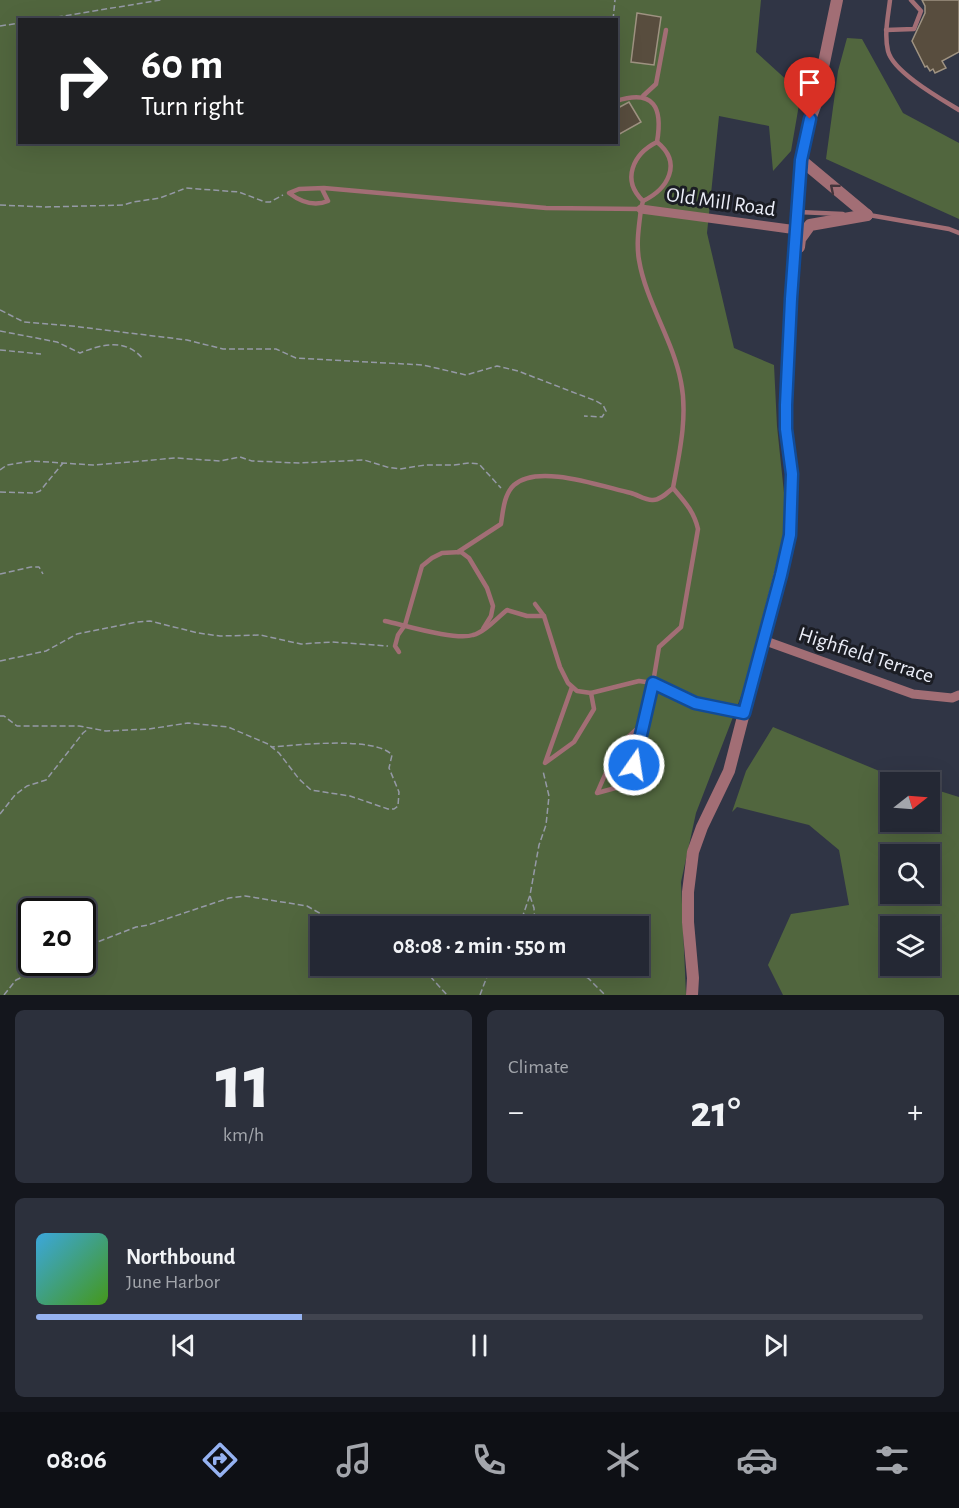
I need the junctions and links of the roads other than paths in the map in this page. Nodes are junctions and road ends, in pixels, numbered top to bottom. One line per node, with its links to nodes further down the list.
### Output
1 (837, 0): 10 (street)
2 (890, 0): 5 (lane)
3 (911, 0): 5 (lane)
4 (666, 30): 6 (lane)
5 (886, 30): 8 (lane)
6 (643, 96): 7 (lane); 9 (lane)
7 (618, 100)
8 (959, 110)
9 (657, 142): 12 (lane); 12 (lane)
10 (801, 160): 13 (street); 14 (street, one-way to 10)
11 (324, 188): 11 (lane); 12 (lane)
12 (642, 205): 15 (street, Old Mill Road); 18 (lane)
13 (798, 213): 14 (lane); 15 (street)
14 (867, 215): 16 (lane); 17 (street)
15 (796, 230): 17 (street)
16 (959, 233)
17 (794, 272): 25 (street)
18 (673, 488): 19 (lane); 27 (lane)
19 (458, 552): 23 (lane); 24 (lane)
20 (535, 604): 21 (lane)
21 (544, 616): 24 (lane); 28 (lane)
22 (385, 621): 23 (lane)
23 (405, 625): 24 (lane); 26 (lane)
24 (483, 630)
25 (763, 640): 30 (street, Highfield Terrace); 31 (street)
26 (399, 652)
27 (653, 683): 29 (lane); 31 (lane); 32 (lane)
28 (572, 687): 29 (lane); 29 (lane)
29 (591, 693)
30 (959, 695)
31 (744, 713): 33 (street)
32 (643, 725): 32 (lane)
33 (692, 995)

